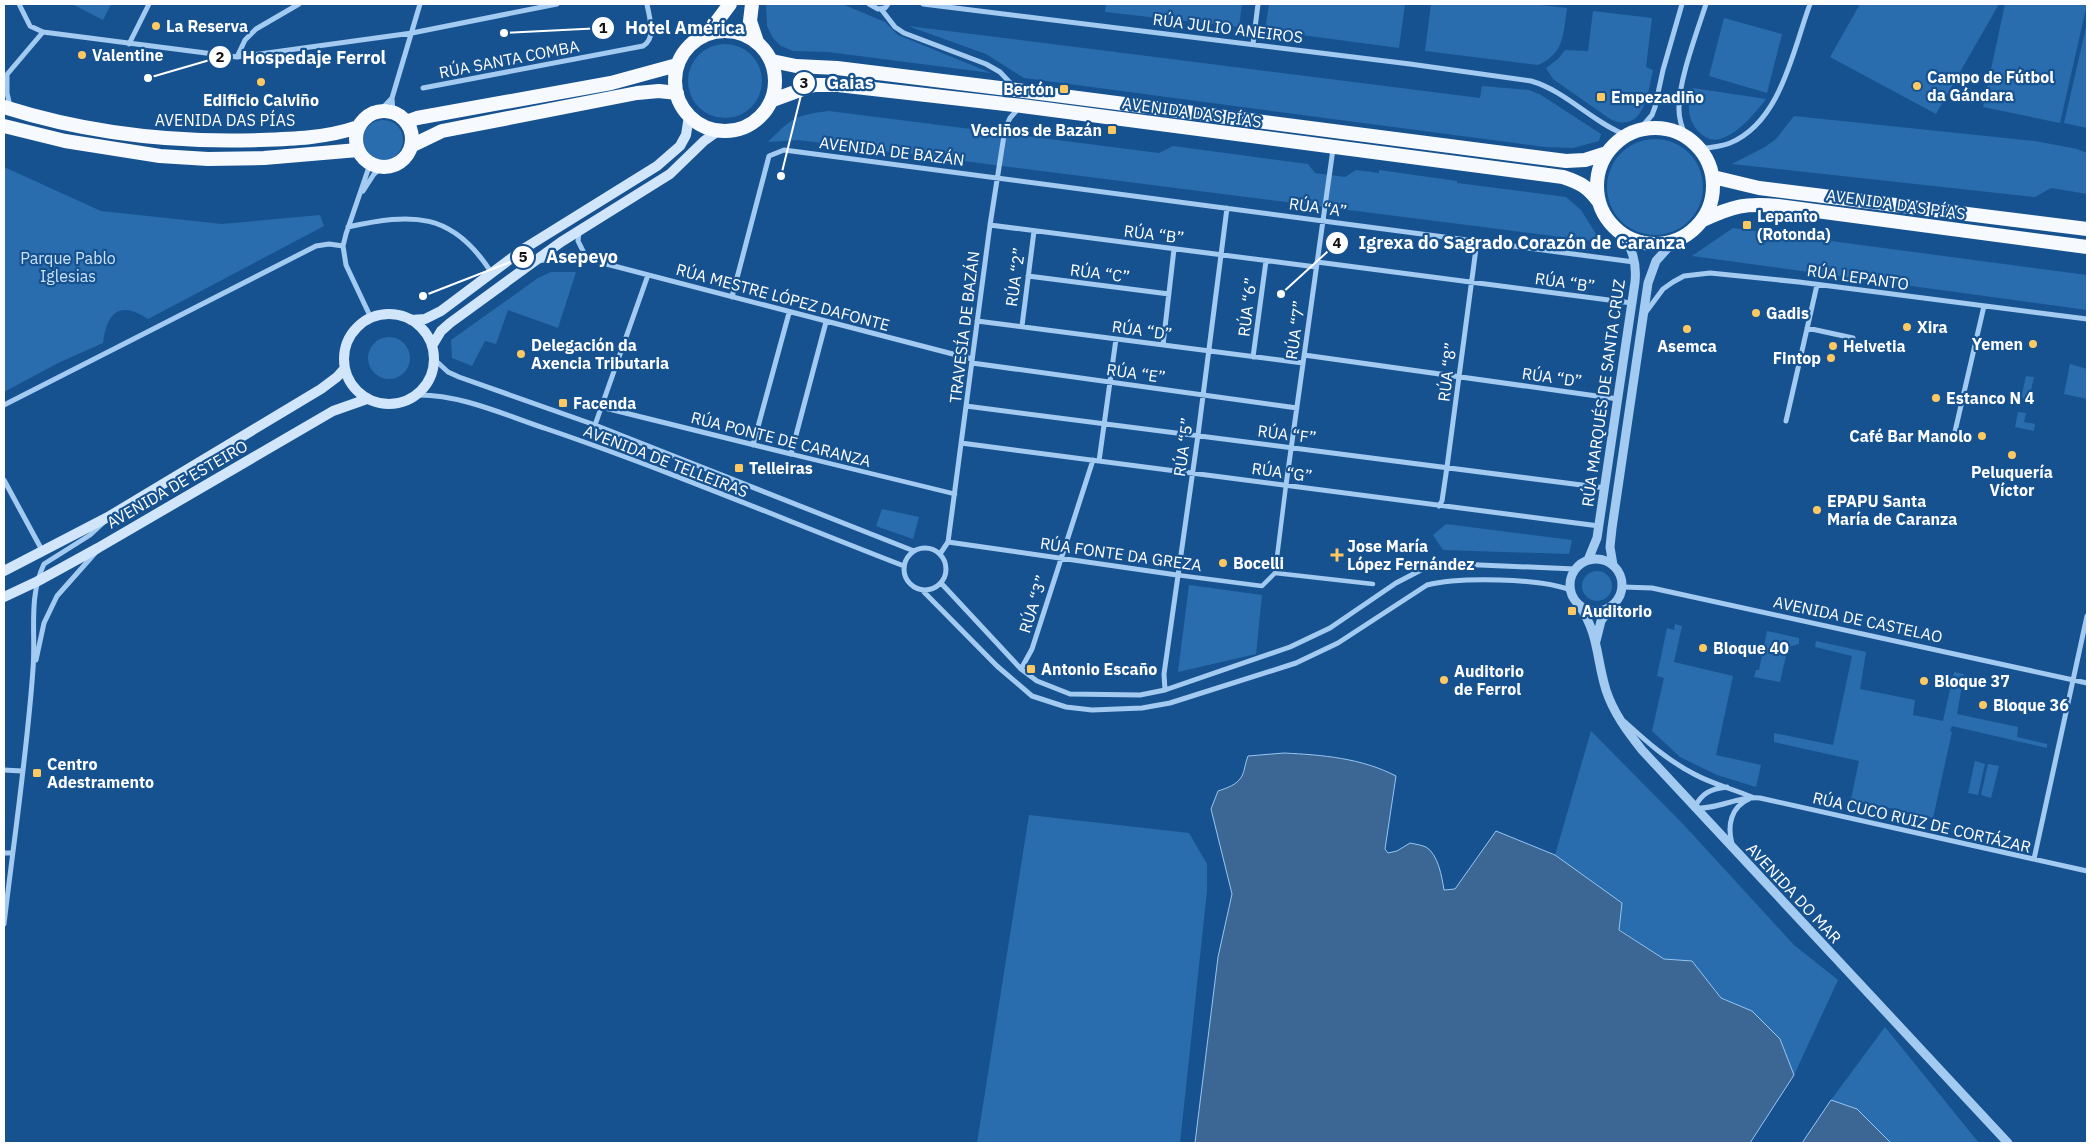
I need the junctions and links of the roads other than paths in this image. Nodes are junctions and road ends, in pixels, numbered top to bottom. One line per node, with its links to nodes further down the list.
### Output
1 (19, 4): 17 (street)
2 (149, 4): 21 (street)
3 (299, 4): 23 (street)
4 (420, 4): 18 (street)
5 (557, 4): 18 (street)
6 (646, 4): 27 (street, RÚA SANTA COMBA)
7 (730, 4): 19 (highway)
8 (752, 4): 20 (highway)
9 (869, 4): 16 (street)
10 (888, 4): 16 (street)
11 (922, 4): 22 (street, RÚA JULIO ANEIROS)
12 (1258, 4): 22 (street)
13 (1682, 4): 41 (street)
14 (1706, 4): 42 (street)
15 (1810, 4): 45 (street)
16 (881, 9): 28 (street)
17 (43, 32): 21 (street); 26 (street)
18 (412, 33): 23 (street); 30 (street)
19 (701, 37): 20 (highway); 25 (highway)
20 (757, 42): 24 (highway)
21 (129, 44): 23 (street)
22 (1253, 44): 41 (street, RÚA JULIO ANEIROS)
23 (237, 57)
24 (772, 61): 28 (highway, AVENIDA DAS PÍAS); 31 (highway)
25 (677, 65): 29 (highway); 37 (highway)
26 (5, 75): 33 (street)
27 (423, 88)
28 (1016, 90): 47 (highway, AVENIDA DAS PÍAS)
29 (677, 93): 36 (highway); 43 (highway)
30 (392, 98): 34 (street); 35 (street)
31 (773, 100): 32 (highway, AVENIDA DAS PÍAS); 40 (highway)
32 (1022, 106): 44 (highway, AVENIDA DAS PÍAS); 49 (street, TRAVESÍA DE BAZÁN)
33 (8, 108): 39 (highway, AVENIDA DAS PÍAS)
34 (379, 112): 35 (highway); 39 (highway)
35 (393, 113): 37 (highway)
36 (689, 116): 40 (highway); 73 (main road)
37 (406, 122): 43 (highway)
38 (4, 126): 46 (highway)
39 (358, 128): 46 (highway)
40 (718, 131): 58 (main road)
41 (1633, 133): 42 (highway); 47 (highway)
42 (1686, 137): 45 (highway)
43 (411, 146): 48 (highway)
44 (1333, 148): 52 (highway, AVENIDA DAS PÍAS); 55 (street, RÚA “7”)
45 (1700, 149): 50 (highway)
46 (358, 150): 48 (highway)
47 (1607, 153): 52 (highway)
48 (376, 165): 51 (street); 51 (street)
49 (997, 177): 53 (street, RÚA “A”); 56 (street, TRAVESÍA DE BAZÁN); 79 (street, AVENIDA DE BAZÁN)
50 (1713, 177): 54 (highway); 59 (highway, AVENIDA DAS PÍAS)
51 (361, 193): 57 (street)
52 (1599, 202): 61 (highway)
53 (1227, 208): 55 (street, RÚA “A”); 67 (street, RÚA “5”)
54 (1703, 220): 63 (highway); 65 (highway, AVENIDA DAS PÍAS)
55 (1322, 221): 62 (street, RÚA “A”); 72 (street, RÚA “7”)
56 (990, 225): 60 (street, RÚA “B”); 87 (street, TRAVESÍA DE BAZÁN)
57 (348, 227): 64 (street); 73 (street)
58 (580, 229): 68 (street); 70 (main road)
59 (2087, 229)
60 (1034, 231): 66 (street, RÚA “B”); 75 (street, RÚA “2”)
61 (1621, 232): 63 (highway); 71 (street, RÚA MARQUÉS DE SANTA CRUZ)
62 (1477, 241): 71 (street, RÚA “A”); 76 (street, RÚA “8”)
63 (1674, 241): 83 (street, RÚA MARQUÉS DE SANTA CRUZ)
64 (343, 246): 84 (street); 108 (street)
65 (2087, 247)
66 (1174, 249): 67 (street, RÚA “B”); 78 (street)
67 (1221, 255): 69 (street, RÚA “B”); 95 (street, RÚA “5”)
68 (587, 259): 70 (street, RÚA MESTRE LÓPEZ DAFONTE); 74 (street, RÚA MESTRE LÓPEZ DAFONTE)
69 (1266, 261): 72 (street, RÚA “B”); 97 (street, RÚA “6”)
70 (534, 262): 94 (main road)
71 (1635, 262): 80 (street, RÚA MARQUÉS DE SANTA CRUZ)
72 (1316, 265): 76 (street, RÚA “B”); 96 (street, RÚA “7”)
73 (491, 272): 86 (main road)
74 (648, 275): 79 (street, RÚA MESTRE LÓPEZ DAFONTE); 110 (street)
75 (1028, 276): 78 (street, RÚA “C”); 89 (street, RÚA “2”)
76 (1471, 282): 80 (street, RÚA “B”); 102 (street, RÚA “8”)
77 (1817, 284): 81 (street, RÚA LEPANTO); 83 (street, RÚA LEPANTO); 90 (street)
78 (1169, 294): 93 (street)
79 (732, 297): 82 (street, RÚA MESTRE LÓPEZ DAFONTE)
80 (1632, 304): 107 (street, RÚA MARQUÉS DE SANTA CRUZ)
81 (1984, 306): 85 (street, RÚA LEPANTO); 116 (street)
82 (789, 313): 88 (street, RÚA MESTRE LÓPEZ DAFONTE); 118 (street)
83 (1642, 316): 138 (street, RÚA MARQUÉS DE SANTA CRUZ)
84 (371, 318): 86 (main road); 101 (main road)
85 (2087, 319)
86 (411, 320): 94 (main road)
87 (977, 321): 89 (street, RÚA “D”); 99 (street, TRAVESÍA DE BAZÁN)
88 (826, 322): 99 (street, RÚA MESTRE LÓPEZ DAFONTE); 120 (street)
89 (1022, 326): 92 (street, RÚA “D”)
90 (1808, 328): 91 (street); 112 (street)
91 (1853, 338)
92 (1116, 339): 93 (street, RÚA “D”); 103 (street, RÚA “3”)
93 (1163, 345): 95 (street, RÚA “D”)
94 (432, 346): 98 (main road)
95 (1208, 351): 97 (street, RÚA “D”); 104 (street, RÚA “5”)
96 (1304, 355): 100 (street, RÚA “7”); 102 (street, RÚA “D”)
97 (1253, 357): 100 (street, RÚA “D”)
98 (434, 360): 105 (main road); 114 (street, AVENIDA DE TELLEIRAS)
99 (972, 361): 103 (street, RÚA “E”); 109 (street, TRAVESÍA DE BAZÁN)
100 (1303, 363): 111 (street, RÚA “7”)
101 (345, 368): 106 (main road); 129 (main road, AVENIDA DE ESTEIRO)
102 (1459, 376): 107 (street, RÚA “D”); 122 (street, RÚA “8”)
103 (1110, 383): 104 (street, RÚA “E”); 113 (street, RÚA “3”)
104 (1202, 395): 111 (street, RÚA “E”); 115 (street, RÚA “5”)
105 (416, 396): 106 (main road); 139 (street, AVENIDA DE TELLEIRAS)
106 (367, 399): 132 (main road, AVENIDA DE ESTEIRO)
107 (1618, 399): 126 (street, RÚA MARQUÉS DE SANTA CRUZ)
108 (4, 405)
109 (966, 406): 113 (street, RÚA “F”); 117 (street, TRAVESÍA DE BAZÁN)
110 (601, 407): 114 (street); 118 (street, RÚA PONTE DE CARANZA)
111 (1297, 408): 119 (street, RÚA “7”)
112 (1786, 421)
113 (1105, 423): 115 (street, RÚA “F”); 121 (street, RÚA “3”)
114 (595, 425): 133 (street, AVENIDA DE TELLEIRAS)
115 (1198, 435): 119 (street, RÚA “F”); 123 (street, RÚA “5”)
116 (1927, 435)
117 (961, 443): 121 (street, RÚA “G”); 127 (street, TRAVESÍA DE BAZÁN)
118 (754, 445): 120 (street, RÚA PONTE DE CARANZA)
119 (1291, 448): 122 (street, RÚA “F”); 125 (street, RÚA “7”)
120 (791, 454): 127 (street, RÚA PONTE DE CARANZA)
121 (1096, 460): 123 (street, RÚA “G”); 136 (street, RÚA “3”)
122 (1447, 468): 126 (street, RÚA “F”); 128 (street, RÚA “8”)
123 (1192, 473): 125 (street, RÚA “G”); 143 (street, RÚA “5”)
124 (4, 480): 134 (street)
125 (1286, 485): 128 (street, RÚA “G”); 142 (street)
126 (1605, 488): 130 (street, RÚA MARQUÉS DE SANTA CRUZ)
127 (955, 494): 131 (street, TRAVESÍA DE BAZÁN)
128 (1439, 506): 130 (street, RÚA “G”)
129 (108, 517): 134 (main road, AVENIDA DE ESTEIRO); 144 (street)
130 (1599, 526): 137 (street, RÚA MARQUÉS DE SANTA CRUZ)
131 (948, 542): 135 (street, TRAVESÍA DE BAZÁN); 136 (street, RÚA FONTE DA GREZA)
132 (98, 548): 144 (main road, AVENIDA DE ESTEIRO); 155 (street)
133 (914, 551): 135 (street); 139 (street)
134 (43, 552): 141 (main road, AVENIDA DE ESTEIRO)
135 (940, 554): 145 (street)
136 (1062, 558): 143 (street, RÚA FONTE DA GREZA); 156 (street, RÚA “3”)
137 (1588, 560): 138 (street); 140 (street)
138 (1613, 565): 147 (street)
139 (904, 566): 148 (street)
140 (1575, 569): 149 (street); 159 (street)
141 (4, 571)
142 (1275, 572): 143 (street, RÚA FONTE DA GREZA); 146 (street)
143 (1177, 575): 159 (street, RÚA “5”)
144 (38, 581): 150 (main road, AVENIDA DE ESTEIRO); 155 (street)
145 (941, 582): 148 (street); 156 (street)
146 (1373, 584)
147 (1623, 587): 152 (street); 157 (street, AVENIDA DE CASTELAO)
148 (922, 590): 149 (street)
149 (1570, 590): 151 (street)
150 (4, 597)
151 (1579, 605): 152 (street); 154 (street, AVENIDA DO MAR)
152 (1609, 609): 154 (street, AVENIDA DO MAR)
153 (2087, 616): 157 (street)
154 (1596, 641): 160 (street, AVENIDA DO MAR)
155 (34, 667): 162 (street)
156 (1020, 669): 159 (street)
157 (2073, 679): 158 (street, AVENIDA DE CASTELAO); 169 (street)
158 (2087, 683)
159 (1165, 690)
160 (1616, 713): 163 (street); 165 (street, AVENIDA DO MAR)
161 (4, 770): 162 (street)
162 (22, 771): 168 (street)
163 (1727, 788): 164 (street); 165 (street)
164 (1752, 798): 165 (street); 166 (street); 169 (street, RÚA CUCO RUIZ DE CORTÁZAR)
165 (1694, 808): 166 (street, AVENIDA DO MAR)
166 (1733, 849): 174 (street, AVENIDA DO MAR)
167 (4, 852): 168 (street)
168 (12, 853): 170 (street)
169 (2034, 860): 172 (street, RÚA CUCO RUIZ DE CORTÁZAR)
170 (10, 870): 171 (street); 173 (street)
171 (4, 871)
172 (2087, 871)
173 (4, 924)
174 (2008, 1143)

